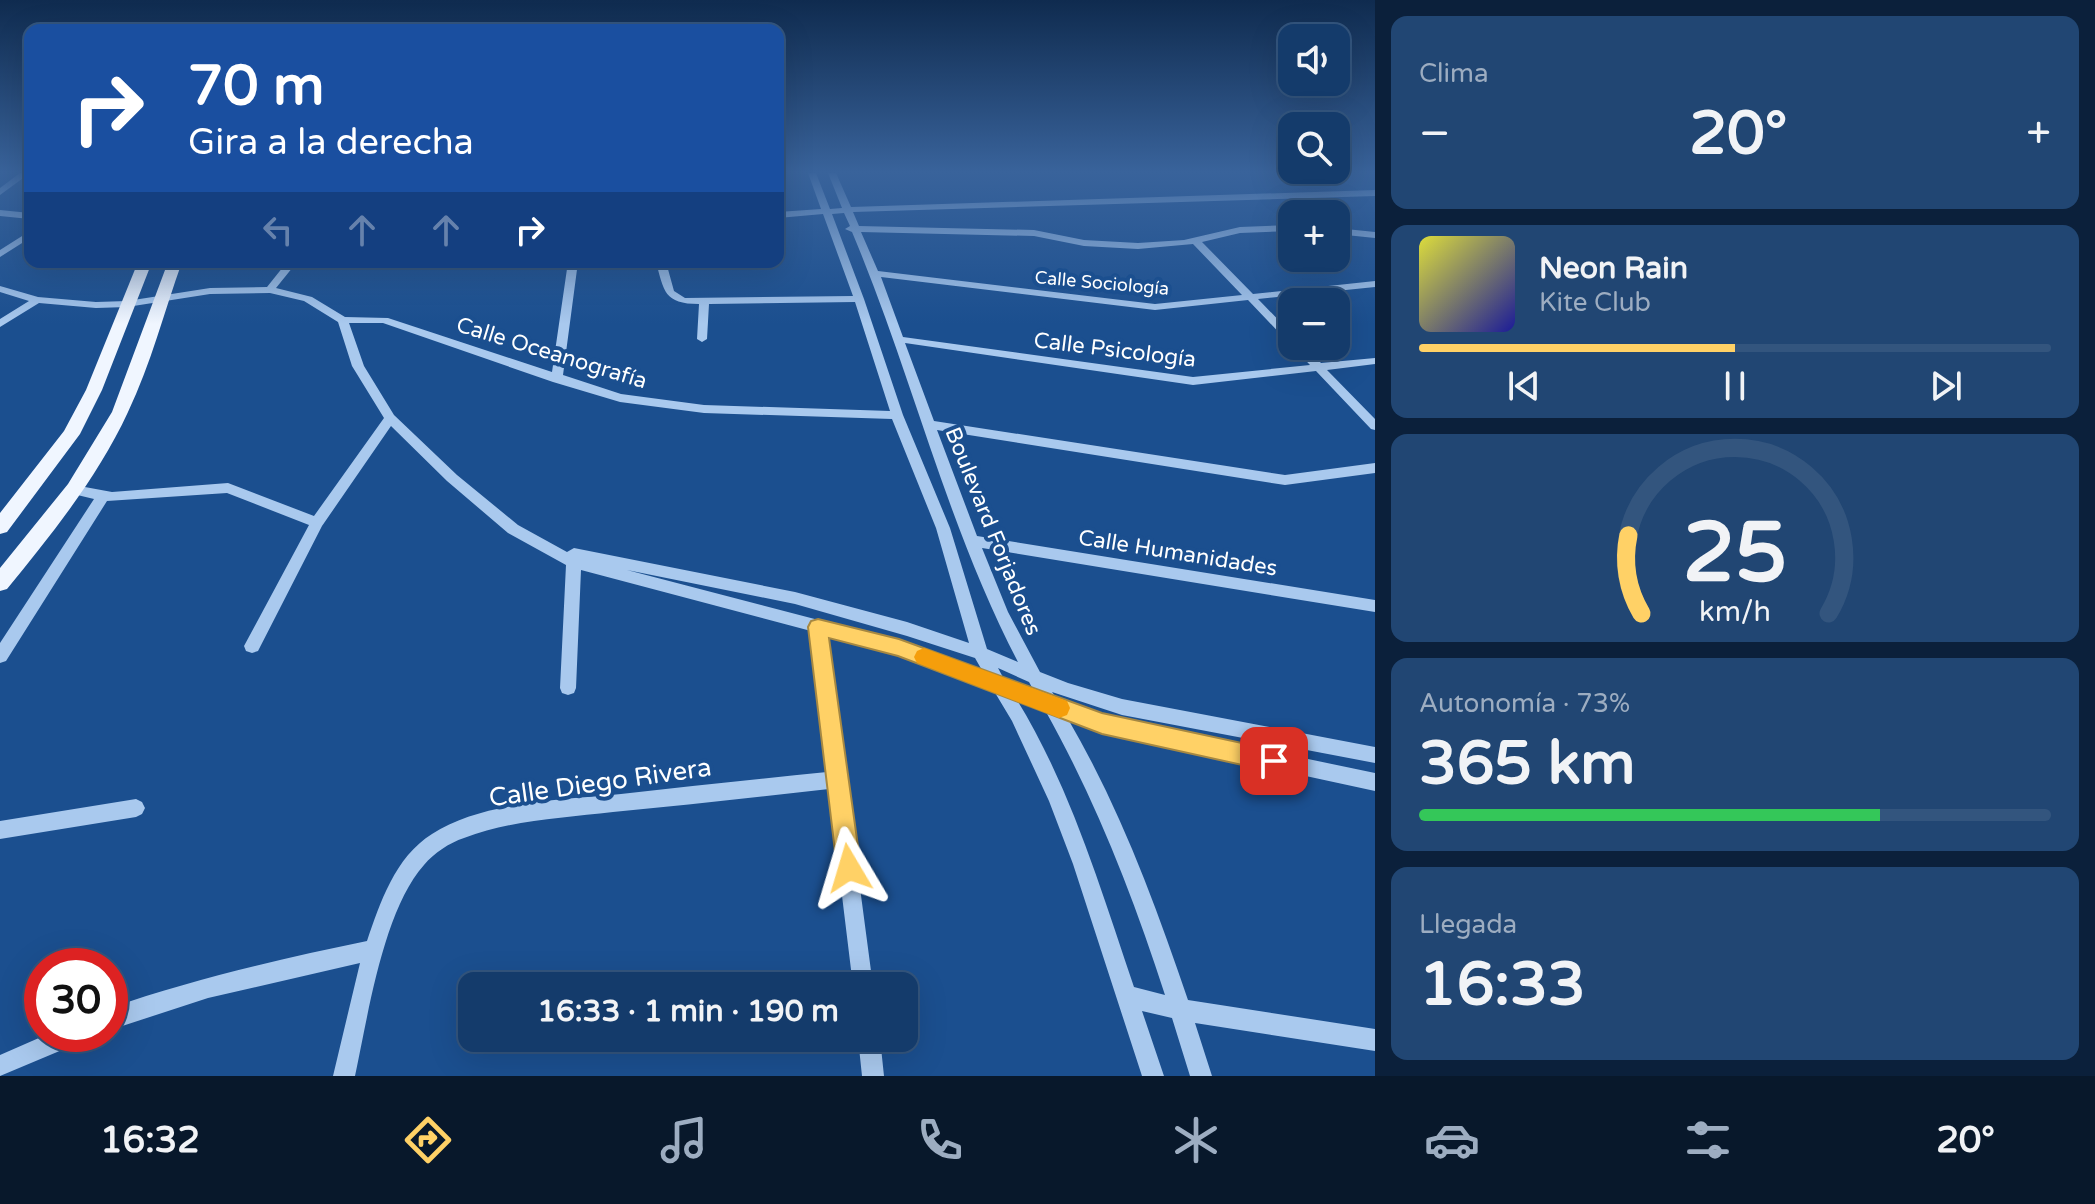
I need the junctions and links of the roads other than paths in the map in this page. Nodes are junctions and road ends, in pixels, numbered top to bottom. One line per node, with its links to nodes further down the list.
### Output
1 (830, 223): 3 (street, Boulevard Forjadores)
2 (853, 223): 4 (street, Boulevard Forjadores)
3 (833, 229): 4 (street); 22 (street, Boulevard Forjadores)
4 (855, 229): 9 (street); 16 (street, Boulevard Forjadores)
5 (1278, 229): 9 (street)
6 (1350, 232): 7 (street)
7 (1375, 235)
8 (24, 238): 10 (street)
9 (1195, 240): 20 (street)
10 (0, 254)
11 (142, 268): 25 (main road)
12 (173, 268): 21 (main road)
13 (287, 268): 19 (street)
14 (572, 268): 34 (street)
15 (663, 268): 24 (street)
16 (874, 273): 20 (street, Calle Sociología); 30 (street, Boulevard Forjadores)
17 (1375, 284): 20 (street, Calle Sociología)
18 (0, 289): 23 (street)
19 (270, 290): 21 (street); 26 (street)
20 (1251, 298): 28 (street)
21 (161, 299): 25 (street); 40 (main road)
22 (859, 299): 24 (street); 35 (street, Boulevard Forjadores)
23 (37, 300): 25 (street); 27 (street)
24 (704, 303): 29 (street)
25 (127, 304): 43 (main road)
26 (343, 320): 34 (street, Calle Oceanografía); 36 (street)
27 (0, 324)
28 (1278, 326)
29 (702, 339)
30 (897, 339): 33 (street, Calle Psicología); 37 (street, Boulevard Forjadores)
31 (1311, 360): 33 (street)
32 (1375, 361): 33 (street, Calle Psicología)
33 (1318, 367): 38 (street)
34 (557, 379): 35 (street, Calle Oceanografía)
35 (897, 415): 50 (street, Boulevard Forjadores)
36 (390, 418): 42 (street); 45 (street)
37 (927, 424): 39 (street); 44 (street, Boulevard Forjadores)
38 (1375, 426)
39 (1375, 468)
40 (74, 490): 41 (street); 46 (main road)
41 (103, 496): 42 (street); 51 (street)
42 (317, 523): 49 (street)
43 (0, 527)
44 (973, 541): 47 (street, Calle Humanidades); 52 (street, Boulevard Forjadores)
45 (573, 558): 48 (street); 50 (street); 54 (street)
46 (0, 583)
47 (1375, 606)
48 (818, 627): 53 (street); 57 (street)
49 (252, 646)
50 (980, 653): 52 (street); 53 (street, Boulevard Forjadores)
51 (0, 656)
52 (1037, 677): 55 (street, Boulevard Forjadores); 56 (street)
53 (1000, 685): 55 (street); 63 (street, Boulevard Forjadores)
54 (568, 688)
55 (1053, 705): 58 (street); 64 (street, Boulevard Forjadores)
56 (1375, 755)
57 (839, 779): 61 (street, Calle Diego Rivera); 62 (street)
58 (1375, 782)
59 (136, 808): 60 (street)
60 (0, 830)
61 (375, 950): 65 (street); 70 (street, Calle Diego Rivera)
62 (861, 972)
63 (1127, 996): 64 (street); 72 (street, Boulevard Forjadores)
64 (1181, 1010): 66 (street); 73 (street, Boulevard Forjadores)
65 (128, 1012)
66 (1375, 1040)
67 (32, 1052): 69 (street)
68 (870, 1052): 71 (street)
69 (0, 1066)
70 (344, 1076)
71 (873, 1076)
72 (1153, 1076)
73 (1201, 1076)

